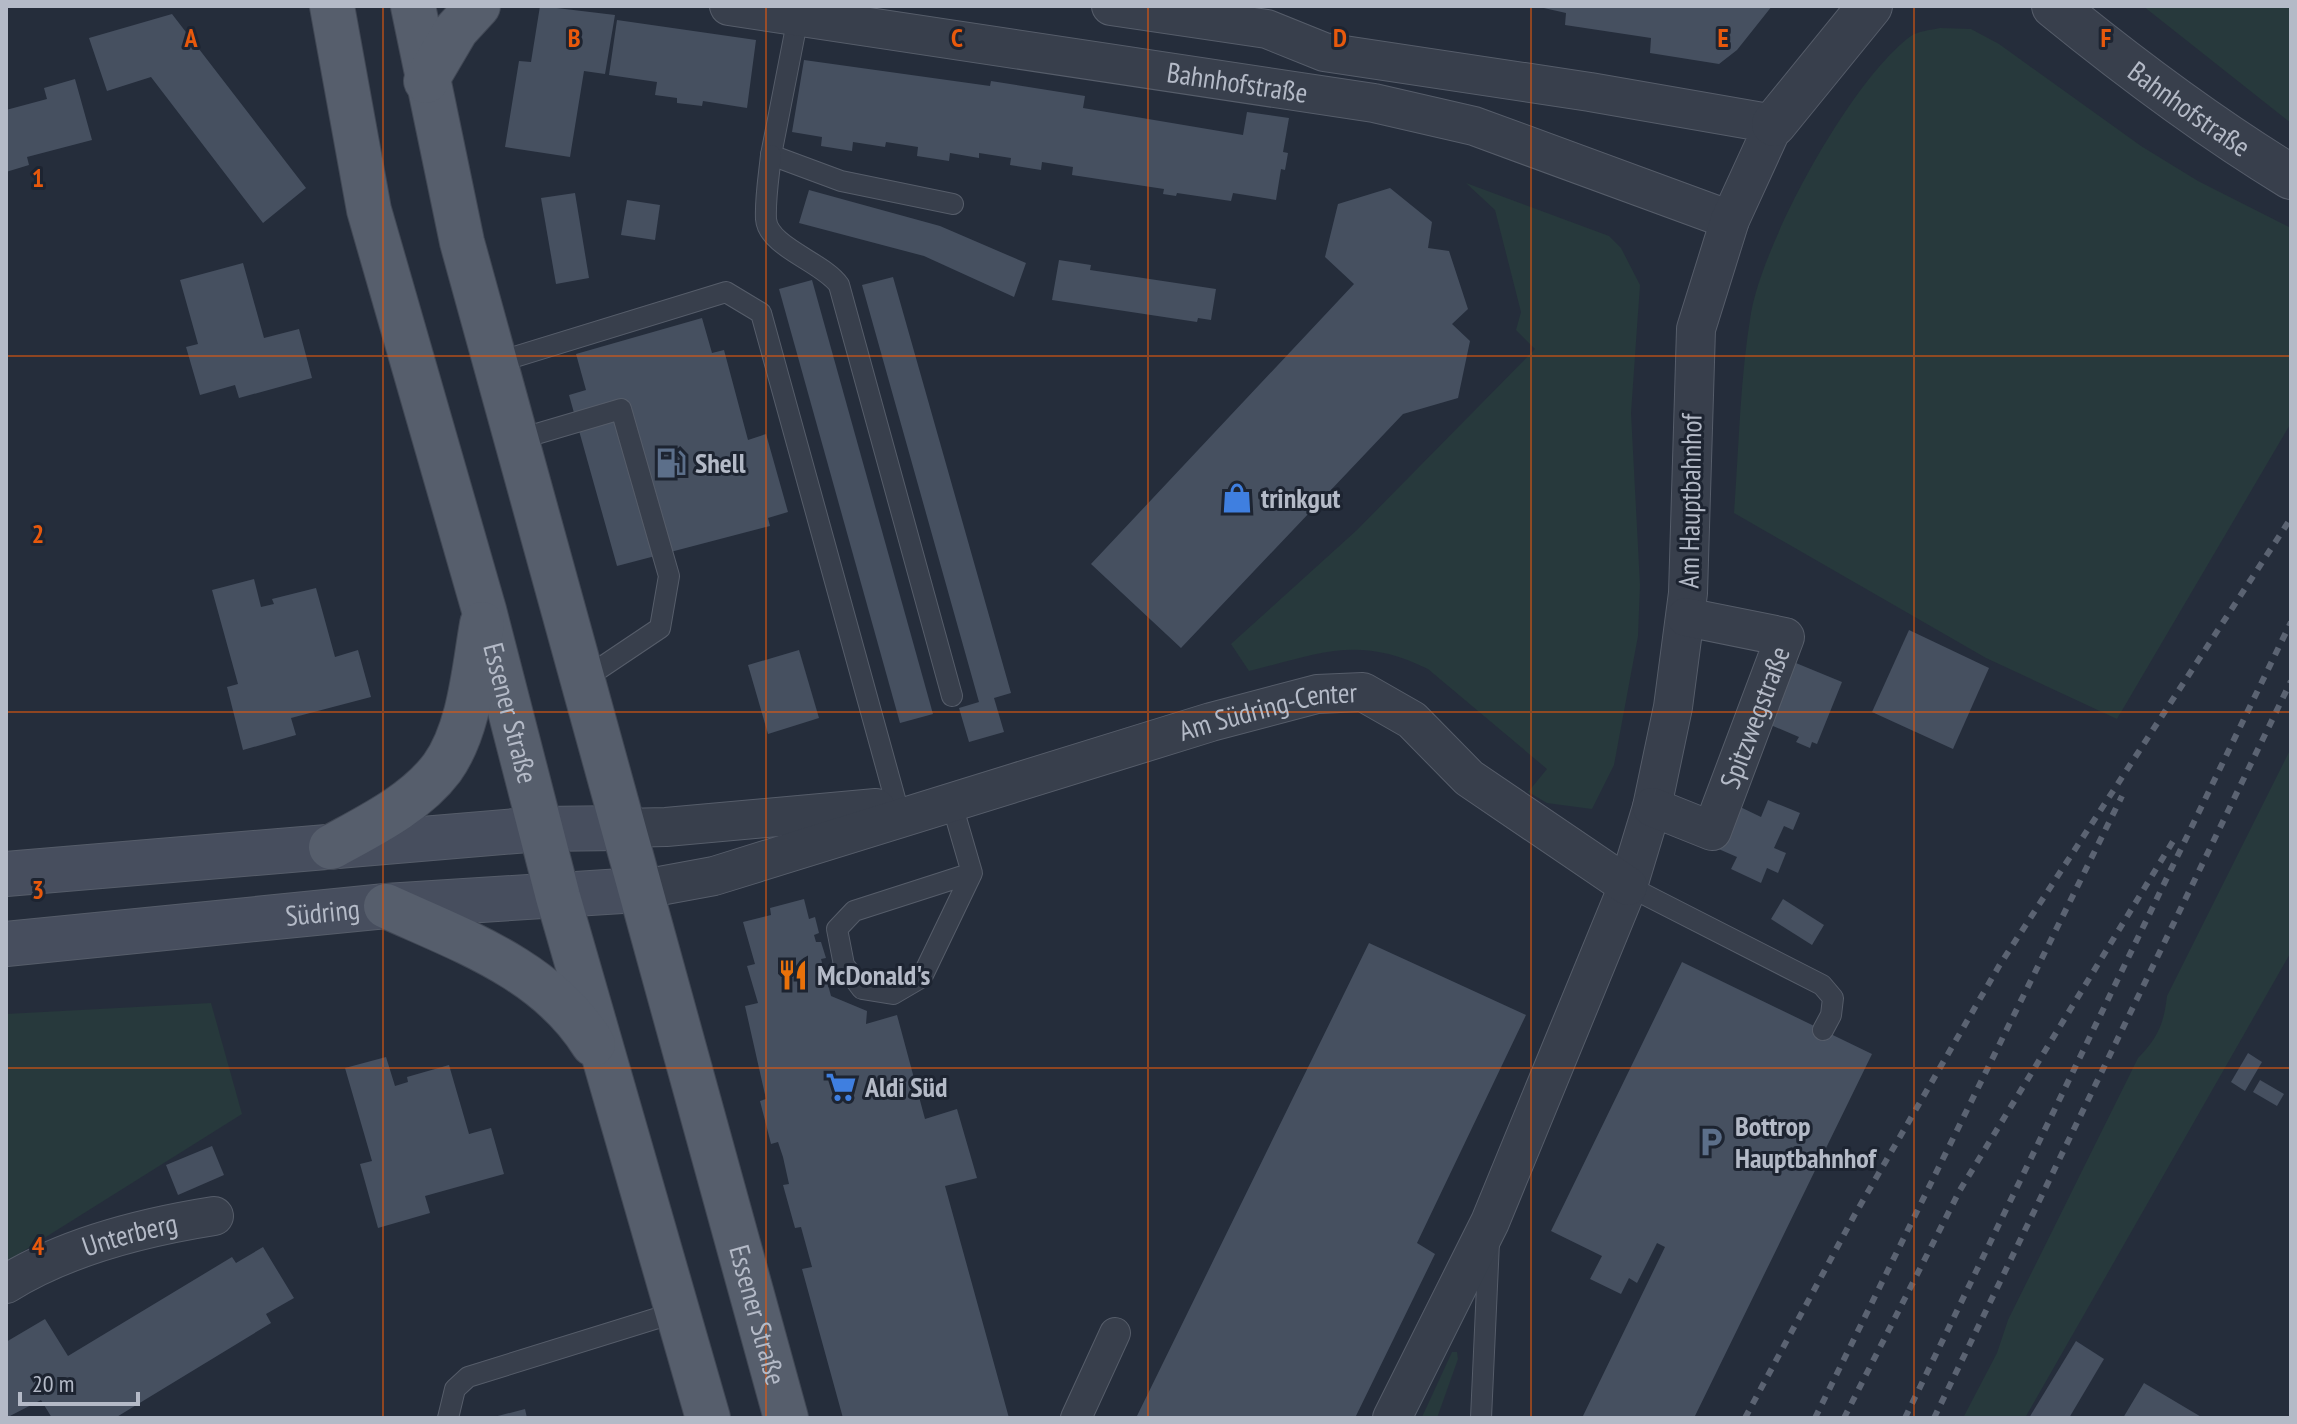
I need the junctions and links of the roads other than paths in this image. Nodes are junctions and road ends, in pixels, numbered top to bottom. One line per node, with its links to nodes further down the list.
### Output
1 (332, 6): 17 (main road, Essener Straße)
2 (413, 6): 9 (main road, Essener Straße)
3 (478, 6): 9 (main road)
4 (729, 6): 8 (street, Bahnhofstraße)
5 (1111, 6): 10 (street, Bahnhofstraße)
6 (1870, 6): 10 (street)
7 (2054, 6): 12 (street, Bahnhofstraße)
8 (798, 17): 11 (lane); 14 (street, Bahnhofstraße)
9 (426, 81): 15 (main road, Essener Straße)
10 (1774, 124): 14 (street, Am Hauptbahnhof)
11 (771, 155): 13 (lane); 20 (lane)
12 (2291, 177)
13 (953, 204)
14 (1730, 220): 18 (street, Am Hauptbahnhof)
15 (495, 363): 16 (main road, Essener Straße); 22 (lane)
16 (516, 440): 19 (main road, Essener Straße); 19 (lane)
17 (484, 610): 25 (main road, Essener Straße); 26 (main road)
18 (1686, 617): 23 (street, Am Hauptbahnhof); 23 (street, Spitzwegstraße)
19 (581, 681): 24 (main road, Essener Straße)
20 (952, 696)
21 (951, 801): 22 (street, Am Südring-Center); 27 (lane); 29 (street, Am Südring-Center); 30 (street, Am Südring-Center)
22 (897, 806): 24 (street, Am Südring-Center)
23 (1652, 807): 29 (street, Am Hauptbahnhof)
24 (621, 828): 25 (main road); 30 (main road, Essener Straße)
25 (540, 829): 26 (main road); 31 (main road, Essener Straße)
26 (331, 847): 28 (main road)
27 (972, 873): 27 (lane)
28 (6, 874)
29 (1628, 886): 34 (lane); 37 (street, Am Hauptbahnhof)
30 (638, 890): 31 (main road, Südring); 43 (main road, Essener Straße)
31 (558, 897): 32 (main road, Südring); 35 (main road, Essener Straße)
32 (386, 906): 33 (main road, Südring); 35 (main road)
33 (6, 944)
34 (1823, 1030)
35 (607, 1067): 39 (main road, Essener Straße)
36 (214, 1216): 38 (street, Unterberg)
37 (1490, 1222): 45 (street, Am Hauptbahnhof); 46 (lane, Am Hauptbahnhof)
38 (6, 1284)
39 (677, 1312): 41 (lane); 42 (main road, Essener Straße)
40 (1115, 1333): 44 (street)
41 (447, 1417)
42 (708, 1418)
43 (786, 1418)
44 (1076, 1418)
45 (1392, 1418)
46 (1481, 1418)

